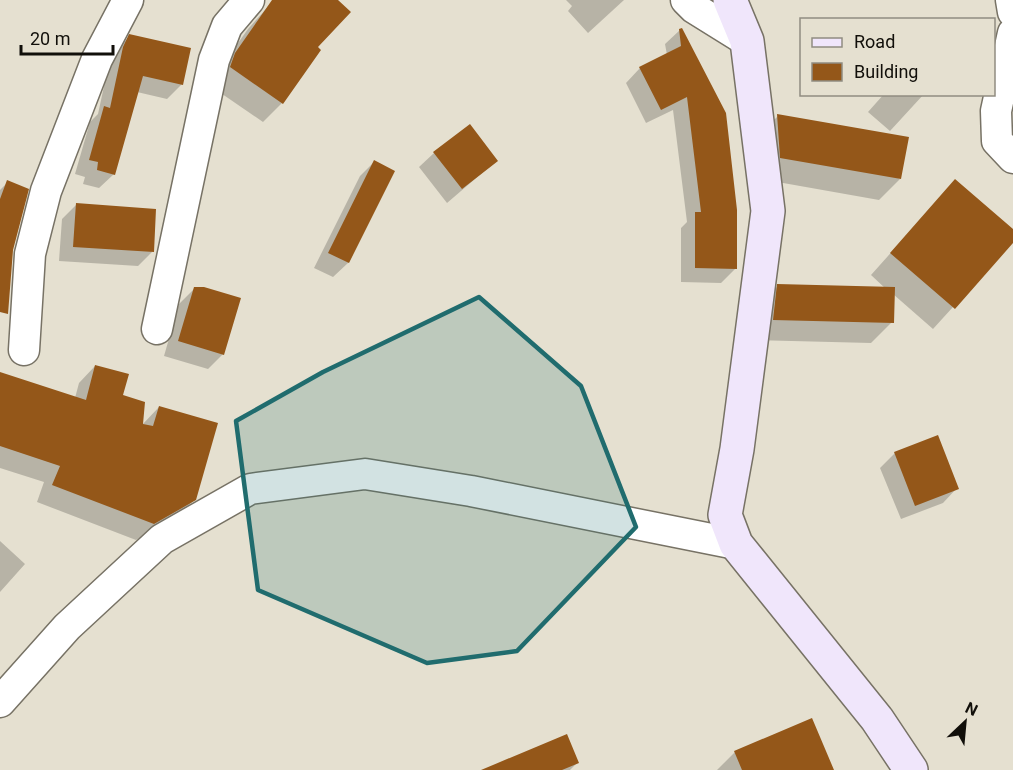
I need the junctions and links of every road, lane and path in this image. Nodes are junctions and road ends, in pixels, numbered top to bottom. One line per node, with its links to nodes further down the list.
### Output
1 (128, 0): 11 (street)
2 (249, 0): 10 (street)
3 (686, 0): 8 (street)
4 (730, 0): 8 (main road)
5 (1011, 0): 6 (street)
6 (1013, 12)
7 (1013, 33): 9 (street)
8 (747, 41): 12 (main road)
9 (1013, 158)
10 (157, 329)
11 (24, 350)
12 (736, 544): 13 (street); 14 (main road)
13 (0, 702)
14 (911, 770)

